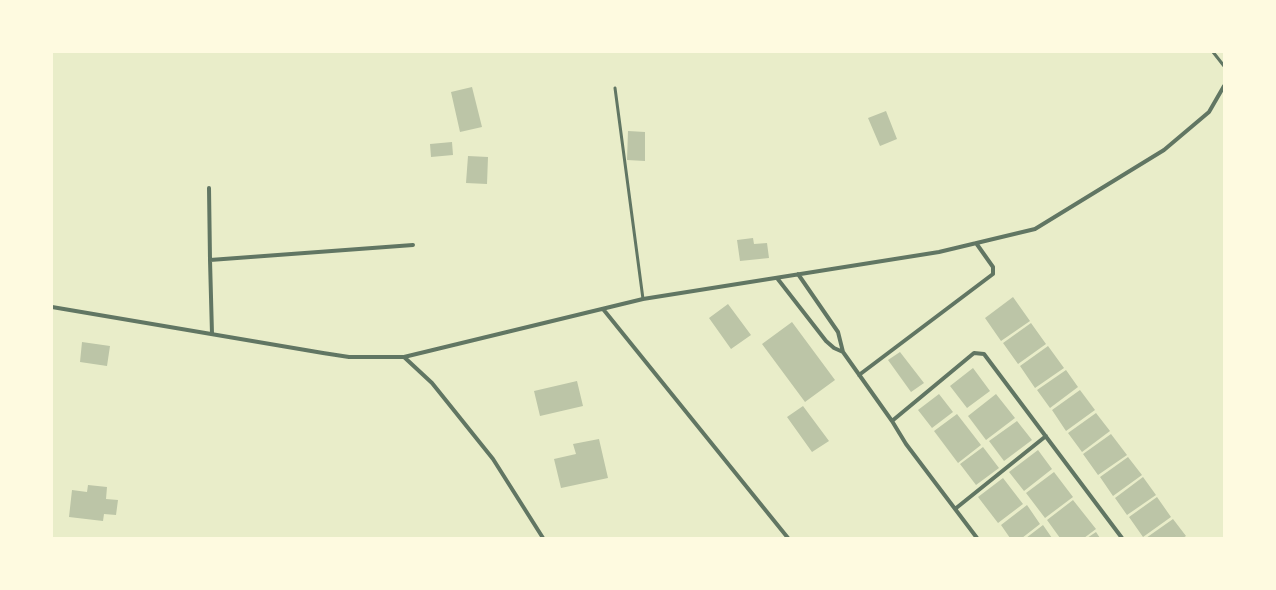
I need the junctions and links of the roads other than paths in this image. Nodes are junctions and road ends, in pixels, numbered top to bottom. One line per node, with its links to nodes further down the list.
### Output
1 (1213, 52): 2 (lane)
2 (1224, 66)
3 (1224, 86): 6 (street)
4 (615, 88): 11 (lane)
5 (208, 188): 8 (street)
6 (976, 243): 9 (street); 17 (street)
7 (413, 245): 8 (street)
8 (210, 260): 14 (street)
9 (798, 274): 10 (street); 15 (street)
10 (776, 278): 11 (street); 15 (street)
11 (642, 299): 13 (street)
12 (52, 307): 14 (street)
13 (603, 309): 16 (street); 22 (street)
14 (212, 334): 16 (street)
15 (843, 352): 17 (street)
16 (404, 357): 21 (street)
17 (859, 375): 18 (street)
18 (892, 421): 19 (street); 20 (street)
19 (1046, 436): 20 (street); 24 (street)
20 (956, 509): 23 (street)
21 (544, 538)
22 (788, 538)
23 (975, 538)
24 (1122, 538)

